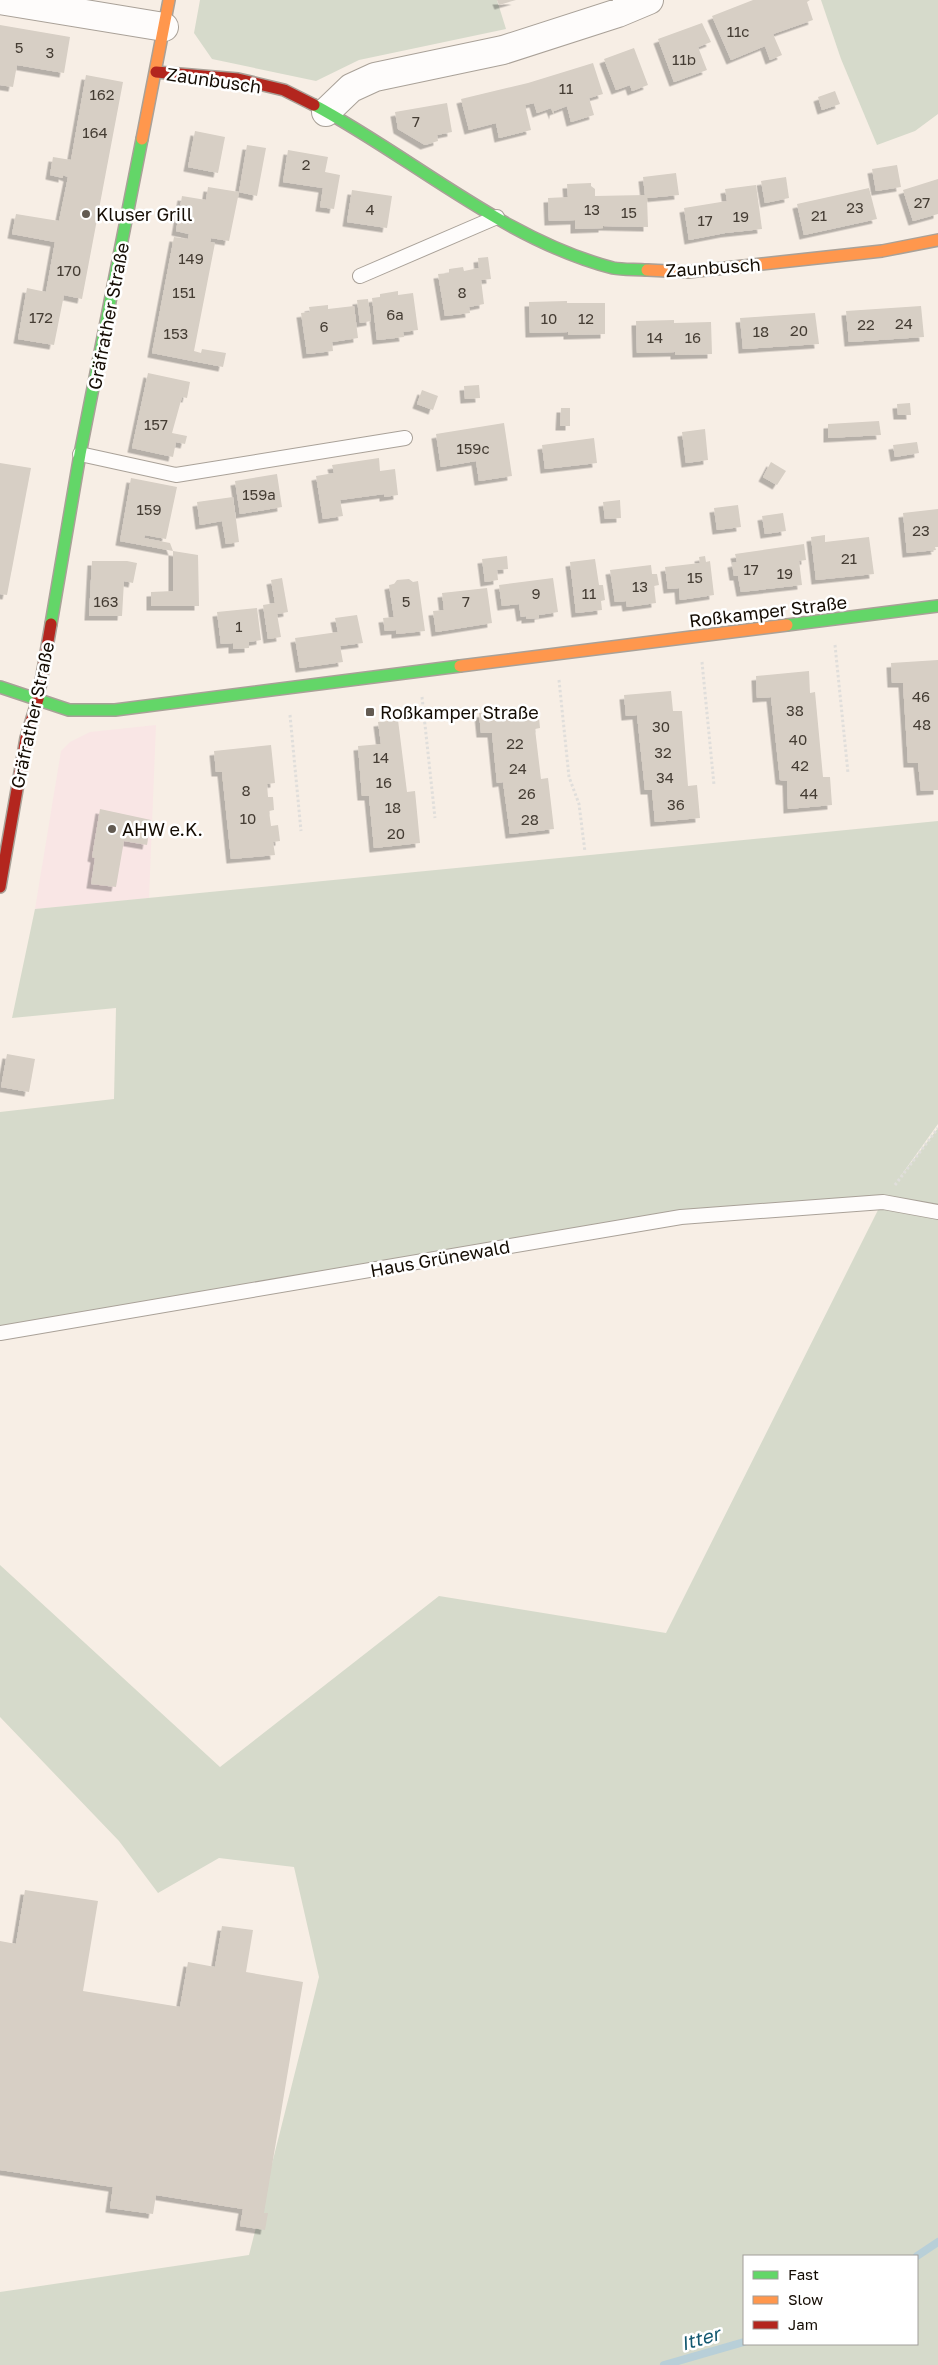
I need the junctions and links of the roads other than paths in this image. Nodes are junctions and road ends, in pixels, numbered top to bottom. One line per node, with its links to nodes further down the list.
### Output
1 (0, 0): 4 (street)
2 (169, 0): 4 (street, Gräfrather Straße)
3 (649, 0): 6 (street)
4 (164, 28): 5 (street, Gräfrather Straße)
5 (156, 72): 6 (street, Zaunbusch); 11 (street, Gräfrather Straße)
6 (326, 112): 7 (street, Zaunbusch)
7 (497, 217): 8 (street, Zaunbusch); 9 (lane)
8 (938, 240)
9 (360, 276)
10 (405, 438): 11 (lane)
11 (80, 454): 14 (street, Gräfrather Straße)
12 (938, 606): 14 (street, Roßkamper Straße)
13 (0, 686): 14 (street, Roßkamper Straße)
14 (38, 699): 15 (street, Gräfrather Straße)
15 (0, 887)
16 (938, 1212): 17 (lane, Haus Grünewald)
17 (0, 1333)

